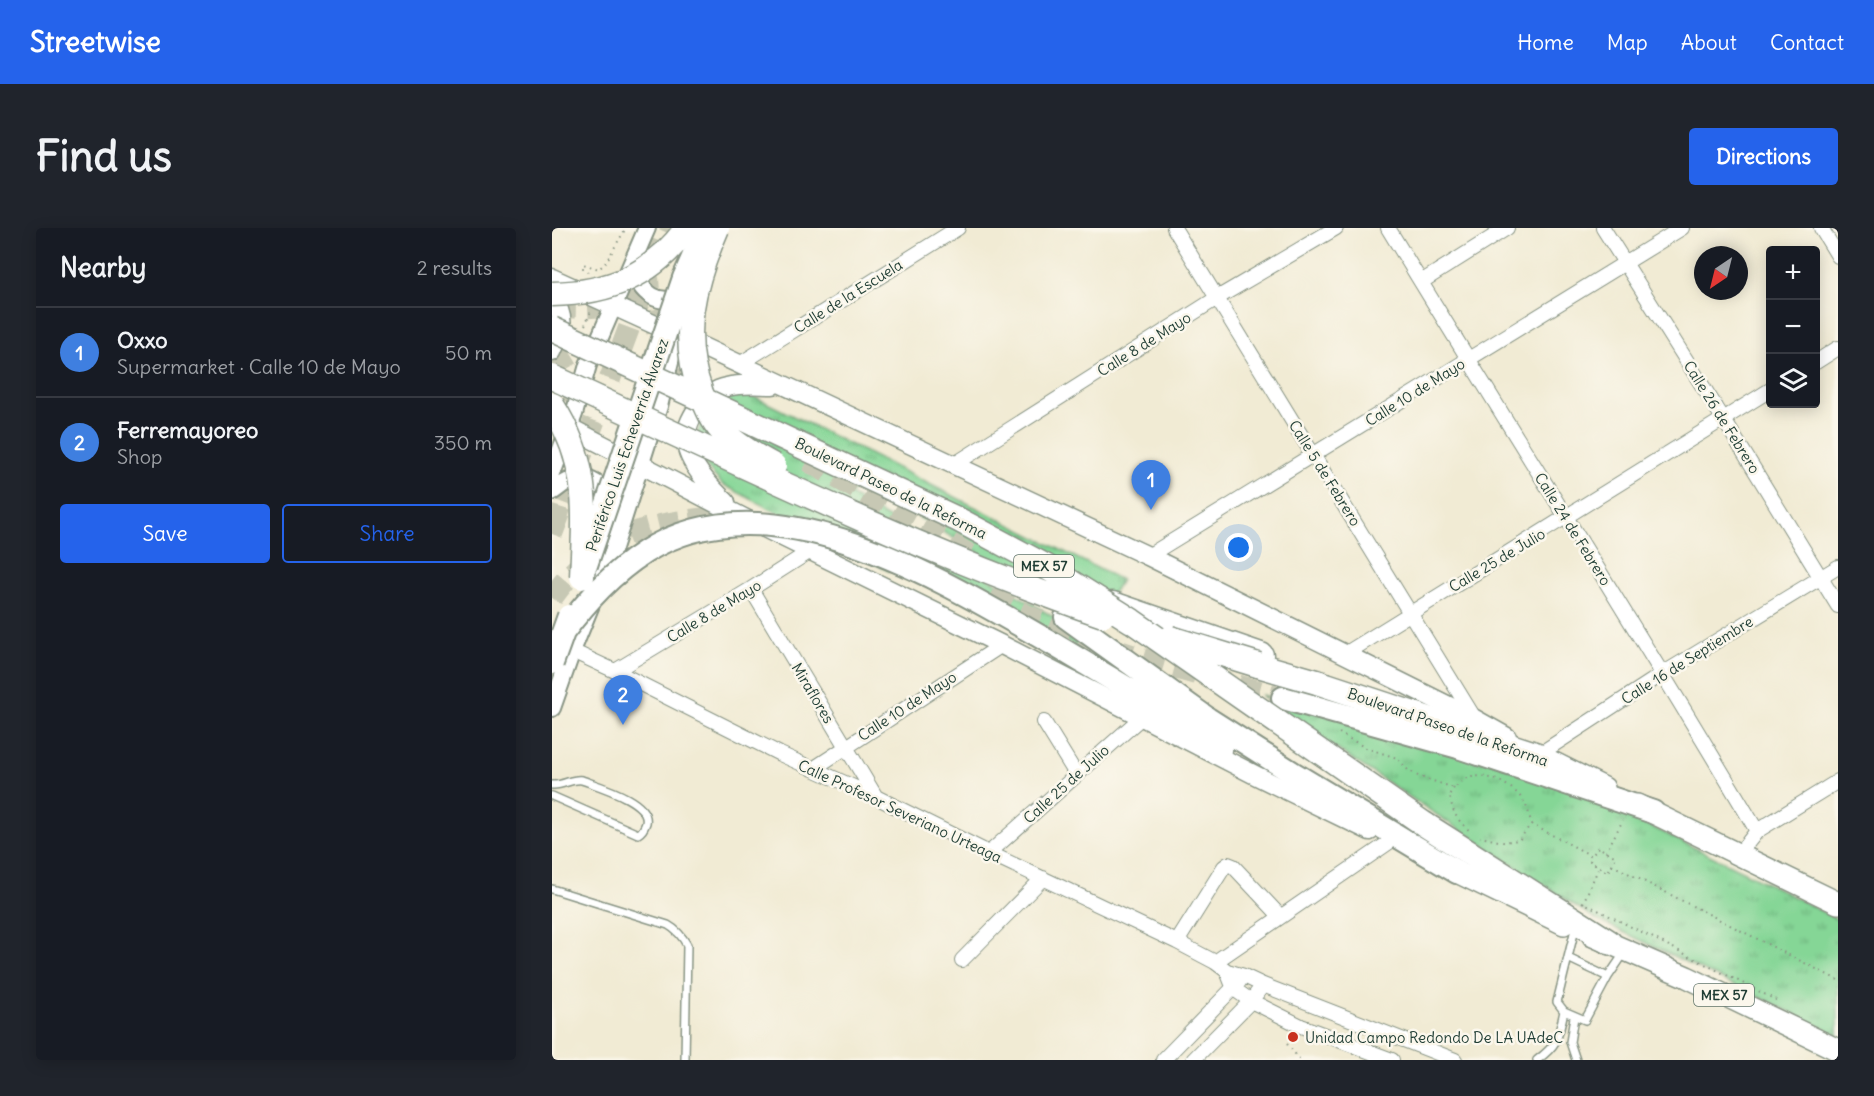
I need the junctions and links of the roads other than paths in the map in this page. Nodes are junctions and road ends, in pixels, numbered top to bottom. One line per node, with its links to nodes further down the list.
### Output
1 (647, 228): 15 (street)
2 (687, 228): 20 (highway, bridge)
3 (706, 228): 48 (highway, Periférico Luis Echeverría Álvarez, bridge)
4 (717, 228): 57 (highway, bridge)
5 (722, 228): 19 (street)
6 (958, 228): 29 (street, Calle de la Escuela)
7 (1174, 228): 21 (street, Calle 5 de Febrero)
8 (1336, 228): 21 (street, Calle 8 de Mayo)
9 (1388, 228): 18 (street, Calle 24 de Febrero)
10 (1507, 228): 18 (street)
11 (1603, 228): 16 (street, Calle 26 de Febrero)
12 (1682, 228): 16 (street, Calle 10 de Mayo)
13 (1821, 228): 14 (street)
14 (1838, 256)
15 (632, 259): 19 (street); 22 (street)
16 (1625, 263): 27 (street, Calle 10 de Mayo); 35 (street, Calle 26 de Febrero)
17 (552, 278): 22 (main road)
18 (1421, 282): 27 (street, Calle 24 de Febrero)
19 (693, 286): 24 (street)
20 (552, 296): 26 (main road)
21 (1217, 298): 37 (street, Calle 5 de Febrero); 39 (street, Calle 8 de Mayo)
22 (613, 307): 24 (main road); 36 (street)
23 (552, 329): 87 (highway, Boulevard Paseo de la Reforma / MEX 57, bridge)
24 (675, 334): 29 (main road); 38 (street)
25 (1838, 348): 28 (street)
26 (552, 352)
27 (1468, 359): 37 (street, Calle 10 de Mayo); 43 (street, Calle 24 de Febrero)
28 (1820, 359)
29 (738, 365): 31 (main road)
30 (552, 377): 57 (highway, Boulevard Paseo de la Reforma / MEX 57, bridge)
31 (781, 385): 39 (main road); 42 (main road)
32 (1766, 393): 35 (street, Calle 25 de Julio)
33 (552, 405): 48 (highway, bridge)
34 (552, 418): 36 (main road)
35 (1724, 420): 43 (street, Calle 25 de Julio); 49 (street, Calle 26 de Febrero)
36 (569, 427): 38 (main road); 40 (street)
37 (1312, 454): 46 (street, Calle 10 de Mayo); 52 (street, Calle 5 de Febrero)
38 (639, 462): 42 (main road); 44 (street)
39 (955, 464): 46 (main road)
40 (552, 474)
41 (552, 492): 44 (street)
42 (742, 517): 45 (main road)
43 (1566, 518): 52 (street, Calle 25 de Julio); 60 (street, Calle 24 de Febrero)
44 (621, 527): 54 (street)
45 (812, 550): 50 (street, Calle 8 de Mayo); 55 (main road)
46 (1148, 556): 56 (main road)
47 (1838, 567): 49 (street, Calle 16 de Septiembre)
48 (582, 577): 54 (highway, Periférico Luis Echeverría Álvarez, bridge)
49 (1820, 578): 51 (street, Calle 26 de Febrero); 60 (street, Calle 16 de Septiembre)
50 (751, 589): 59 (street, Calle 8 de Mayo); 66 (street, Miraflores)
51 (1838, 606)
52 (1411, 612): 56 (street, Calle 25 de Julio); 64 (street, Calle 5 de Febrero)
53 (1066, 617): 80 (highway)
54 (568, 641): 58 (highway, Periférico Luis Echeverría Álvarez, bridge); 59 (street, Calle Profesor Severiano Urteaga); 62 (street); 75 (highway, bridge)
55 (1002, 645): 63 (main road); 66 (street, Calle 10 de Mayo)
56 (1345, 654): 64 (main road)
57 (1250, 657): 67 (highway, Boulevard Paseo de la Reforma / MEX 57)
58 (552, 663)
59 (615, 671): 68 (street, Calle Profesor Severiano Urteaga)
60 (1664, 673): 67 (street, Calle 16 de Septiembre); 76 (street, Calle 24 de Febrero)
61 (1283, 698): 74 (highway)
62 (552, 708)
63 (1143, 716): 69 (street, Calle 25 de Julio); 75 (main road)
64 (1475, 719): 67 (main road)
65 (1044, 722): 69 (street)
66 (846, 746): 68 (street, Calle 10 de Mayo); 73 (street, Miraflores)
67 (1538, 755): 74 (main road, Boulevard Paseo de la Reforma / MEX 57)
68 (813, 769): 73 (street, Calle Profesor Severiano Urteaga)
69 (1076, 774): 78 (street, Calle 25 de Julio)
70 (1838, 782): 76 (street)
71 (552, 785): 72 (lane)
72 (552, 796)
73 (876, 797): 78 (street, Calle Profesor Severiano Urteaga)
74 (1653, 812): 79 (main road, Boulevard Paseo de la Reforma / MEX 57)
75 (1339, 815): 77 (main road)
76 (1757, 831): 79 (street)
77 (1391, 841): 80 (main road); 84 (street)
78 (989, 853): 81 (street, Calle Profesor Severiano Urteaga)
79 (1739, 854): 83 (main road, Boulevard Paseo de la Reforma / MEX 57)
80 (1457, 872): 85 (main road, Boulevard Paseo de la Reforma)
81 (1043, 878): 86 (street, Calle Profesor Severiano Urteaga); 89 (street)
82 (552, 889): 100 (lane)
83 (1838, 903)
84 (1280, 916): 86 (street); 90 (street)
85 (1575, 928): 87 (main road, Boulevard Paseo de la Reforma); 88 (lane)
86 (1177, 942): 90 (street, Calle Profesor Severiano Urteaga)
87 (1618, 946): 93 (lane); 99 (main road, Boulevard Paseo de la Reforma / MEX 57)
88 (1569, 958): 93 (lane); 97 (lane)
89 (962, 960)
90 (1215, 962): 91 (street, Calle Profesor Severiano Urteaga)
91 (1227, 971): 92 (street, Calle Profesor Severiano Urteaga); 95 (street)
92 (1244, 976): 94 (street, Calle Profesor Severiano Urteaga); 95 (street)
93 (1608, 977): 98 (lane)
94 (1263, 985): 96 (street); 104 (street, Calle Profesor Severiano Urteaga)
95 (1234, 989): 96 (street); 101 (street)
96 (1251, 1002): 102 (street); 103 (street)
97 (1564, 1011): 98 (lane); 105 (lane)
98 (1574, 1017): 106 (lane)
99 (1838, 1050)
100 (685, 1060)
101 (1163, 1060)
102 (1192, 1060)
103 (1392, 1060)
104 (1455, 1060)
105 (1537, 1060)
106 (1576, 1060)

